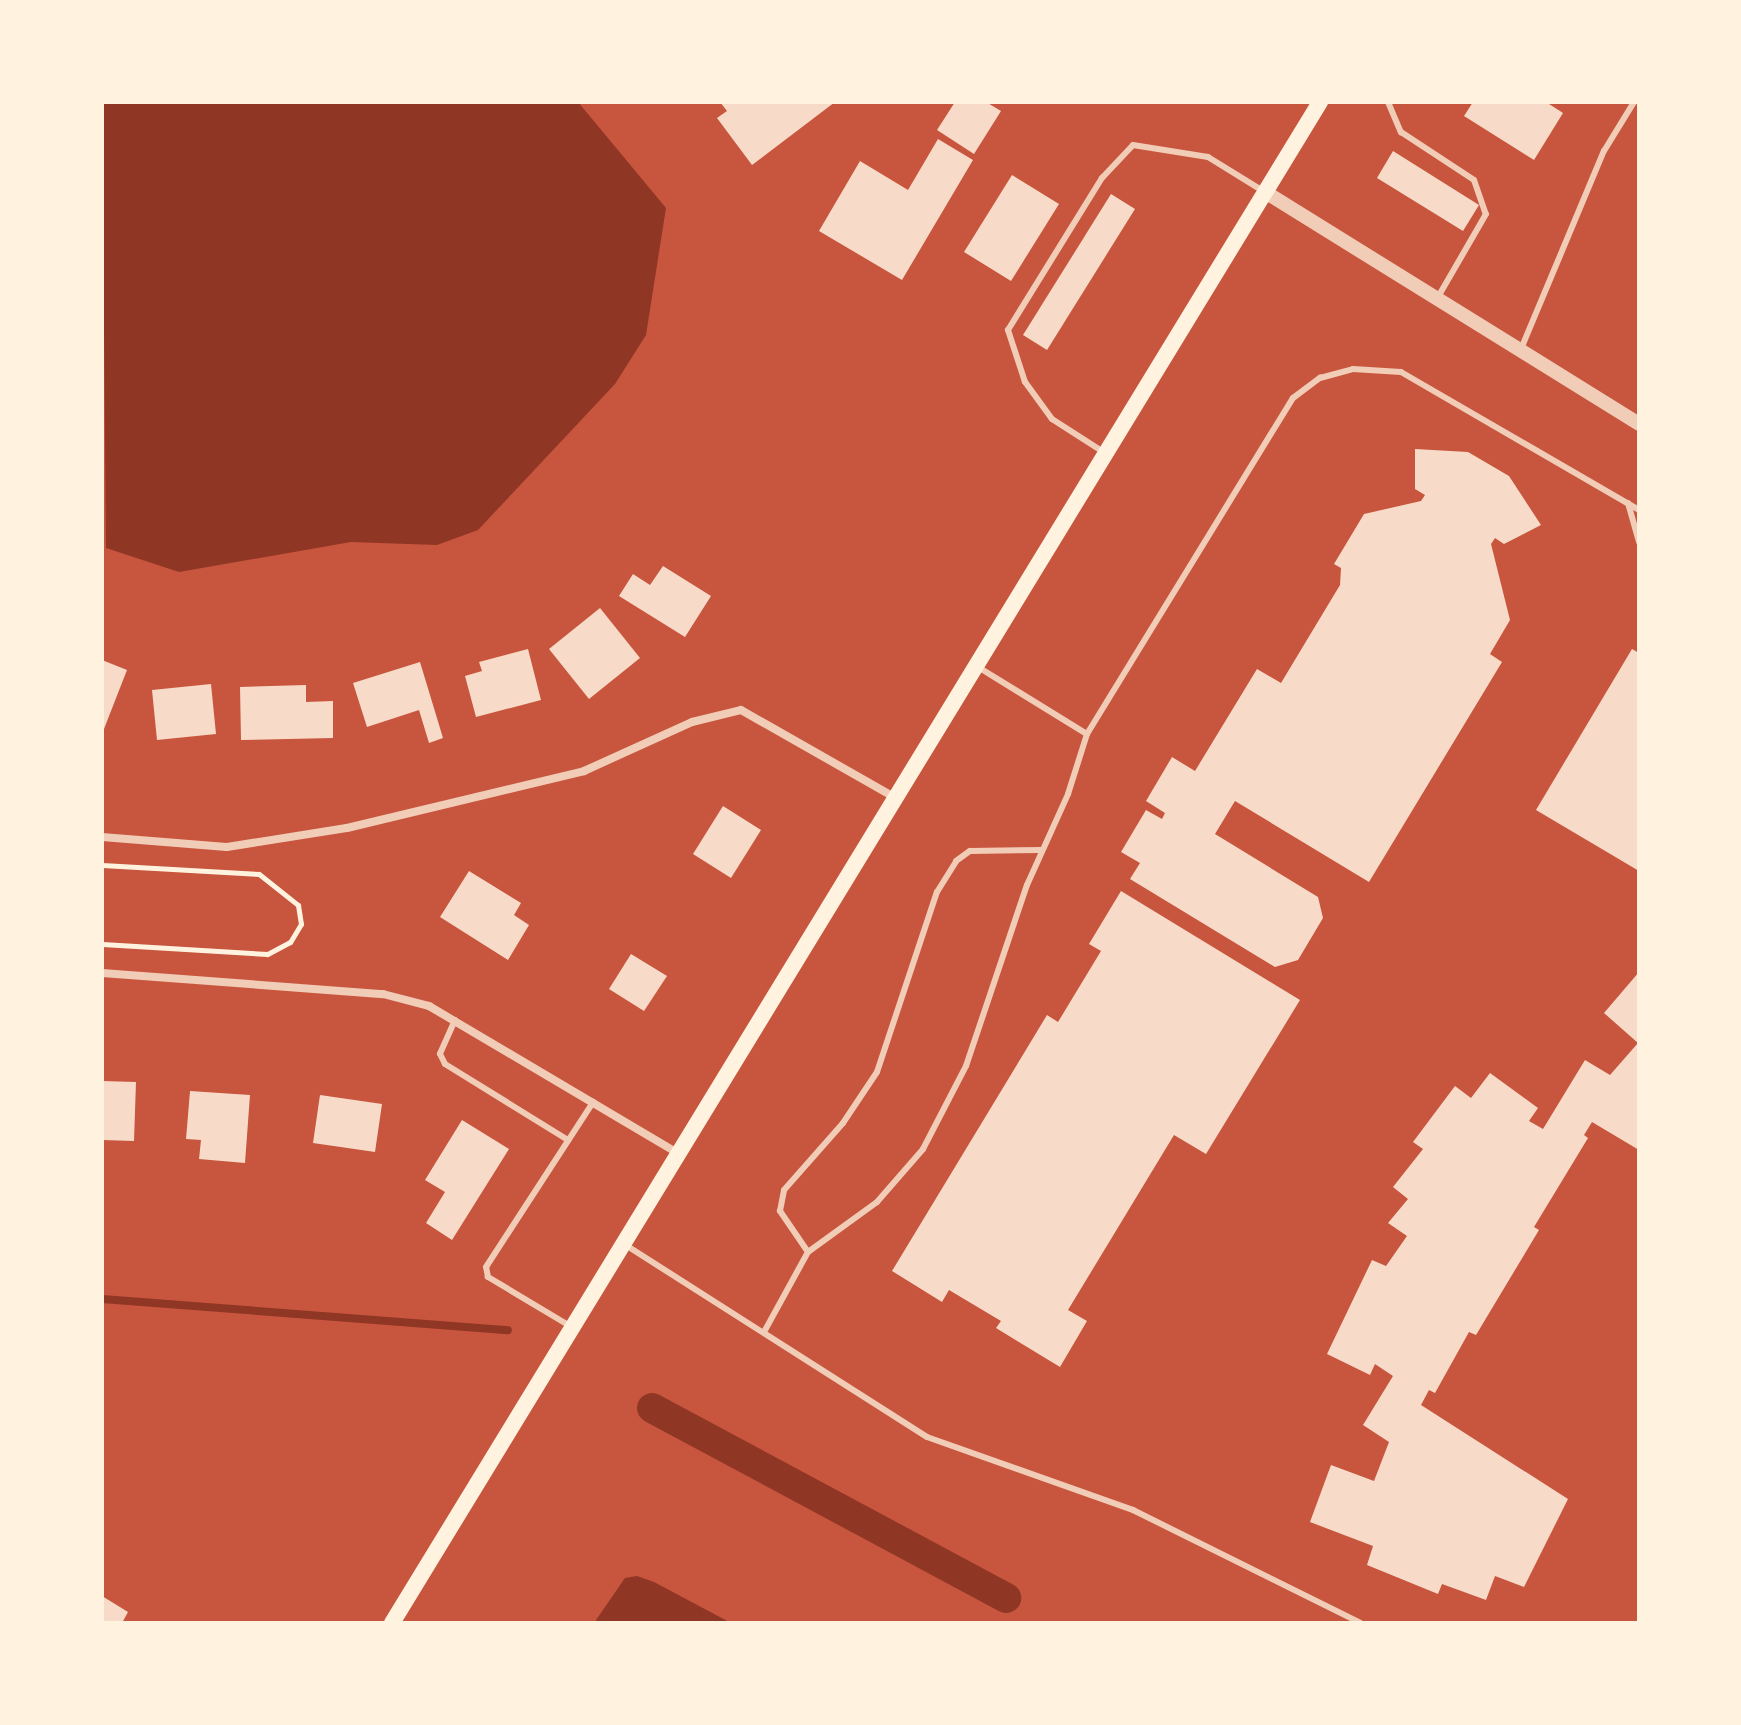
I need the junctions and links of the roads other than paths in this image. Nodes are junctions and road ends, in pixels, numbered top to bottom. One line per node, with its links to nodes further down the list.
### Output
1 (1320, 102): 4 (main road)
2 (1388, 102): 5 (lane)
3 (1634, 102): 6 (lane)
4 (1265, 192): 5 (street); 8 (main road); 8 (lane)
5 (1437, 299): 6 (street)
6 (1520, 351): 7 (street)
7 (1639, 424)
8 (1105, 453): 12 (main road)
9 (1628, 503): 10 (lane); 11 (lane); 13 (lane)
10 (1639, 510)
11 (1639, 542)
12 (975, 665): 13 (lane); 14 (main road)
13 (1087, 734): 16 (lane)
14 (894, 797): 15 (street); 21 (main road)
15 (102, 837)
16 (1042, 850): 23 (lane); 23 (lane)
17 (102, 973): 18 (street)
18 (455, 1020): 19 (street); 20 (lane)
19 (593, 1102): 20 (lane); 21 (street)
20 (568, 1140): 24 (lane)
21 (679, 1153): 22 (main road)
22 (624, 1244): 24 (main road); 25 (lane)
23 (808, 1252): 25 (lane)
24 (573, 1328): 26 (main road)
25 (764, 1332): 27 (lane)
26 (392, 1623)
27 (1361, 1623)

